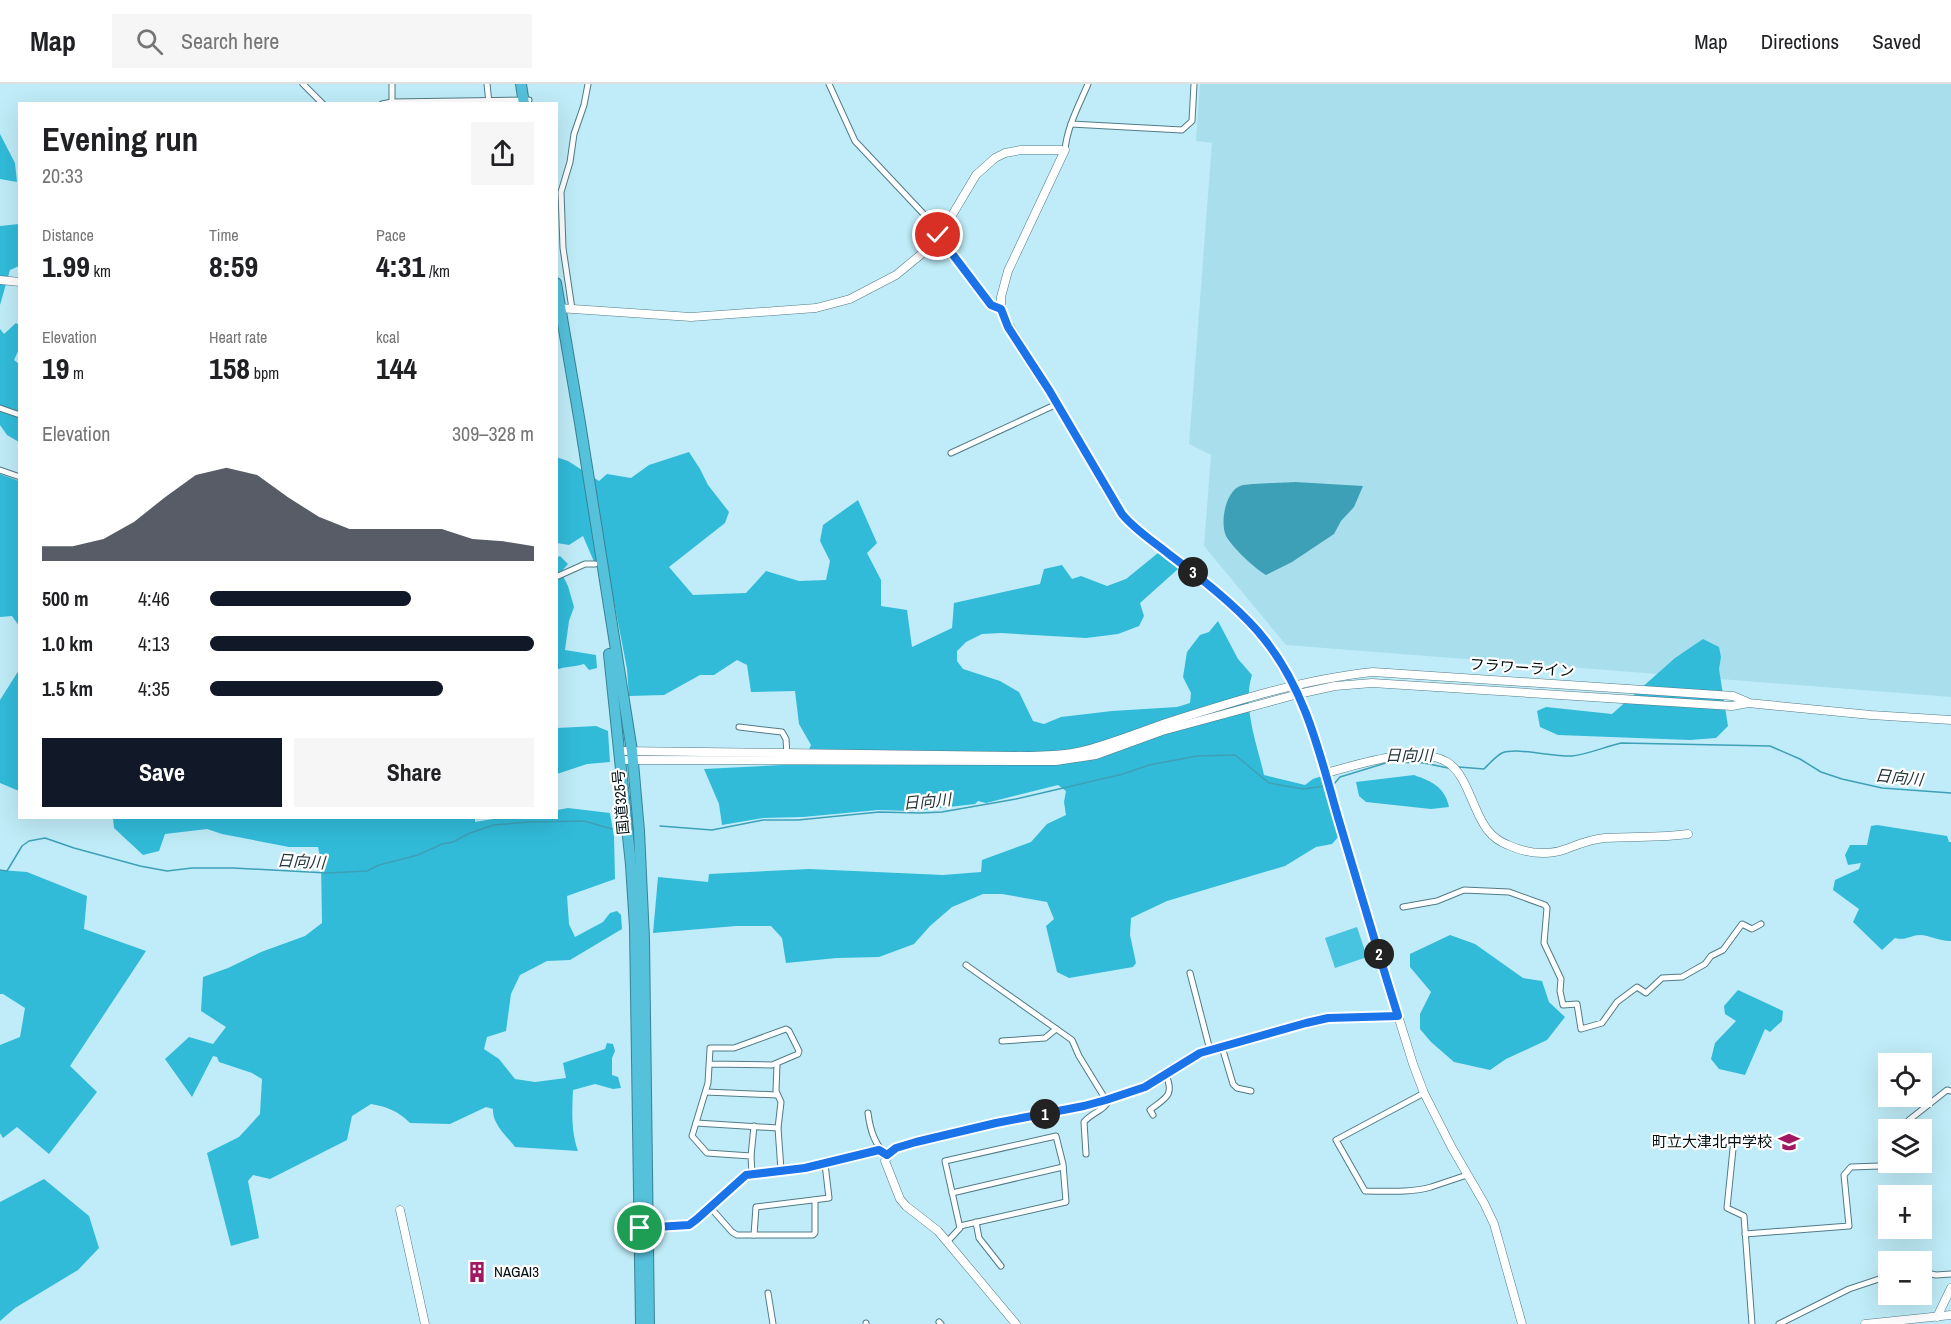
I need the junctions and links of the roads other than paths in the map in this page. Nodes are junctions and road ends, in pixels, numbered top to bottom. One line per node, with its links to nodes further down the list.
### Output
1 (303, 84): 10 (street)
2 (392, 84): 11 (street)
3 (487, 84): 13 (street)
4 (521, 84): 14 (highway)
5 (526, 84): 14 (highway)
6 (588, 84): 22 (street)
7 (829, 84): 17 (street)
8 (1088, 84): 15 (street)
9 (1194, 84): 15 (street)
10 (321, 102)
11 (392, 102)
12 (457, 102): 13 (street)
13 (489, 102): 14 (street)
14 (526, 102)
15 (1071, 124): 16 (street)
16 (1065, 150): 17 (street); 21 (street)
17 (938, 235): 21 (street); 22 (street)
18 (0, 280): 19 (street)
19 (18, 282)
20 (558, 294): 22 (highway, 国道325号)
21 (1001, 309): 23 (street)
22 (561, 310): 29 (highway, 国道325号); 34 (highway, 国道325号)
23 (1057, 404): 26 (street); 31 (street)
24 (0, 408): 25 (street)
25 (18, 414)
26 (951, 453)
27 (0, 470): 28 (street)
28 (18, 476)
29 (595, 564): 30 (street); 35 (highway, 国道325号)
30 (558, 576)
31 (1296, 690): 32 (street, フラワーライン); 36 (street, フラワーライン); 37 (street)
32 (1951, 720)
33 (739, 727): 36 (street)
34 (632, 755): 35 (street, フラワーライン); 36 (street, フラワーライン); 80 (highway, 国道325号)
35 (620, 756): 80 (highway, 国道325号)
36 (787, 756)
37 (1327, 777): 38 (street); 43 (street)
38 (1688, 834)
39 (1403, 907): 40 (street)
40 (1761, 924)
41 (966, 964): 44 (street)
42 (1190, 973): 47 (street)
43 (1398, 1016): 46 (street); 54 (street)
44 (1056, 1029): 45 (street); 56 (street)
45 (1002, 1041)
46 (1222, 1047): 47 (street); 51 (street)
47 (1210, 1050): 50 (street)
48 (709, 1064): 49 (street); 49 (street); 53 (street)
49 (777, 1064): 55 (street)
50 (1166, 1075): 56 (street); 58 (street)
51 (1251, 1091)
52 (1951, 1091): 59 (street)
53 (705, 1092): 55 (street); 60 (street)
54 (1424, 1093): 73 (street); 73 (street)
55 (777, 1095): 62 (street)
56 (1108, 1099): 65 (street); 66 (street)
57 (868, 1113): 64 (street)
58 (1153, 1115)
59 (1910, 1119)
60 (696, 1123): 61 (street); 67 (street)
61 (754, 1126): 62 (street); 67 (street)
62 (778, 1128): 71 (street)
63 (1734, 1139): 81 (street)
64 (879, 1150): 66 (street); 68 (street)
65 (1086, 1154)
66 (887, 1155): 83 (street)
67 (751, 1156): 72 (street)
68 (825, 1164): 71 (street); 75 (street)
69 (1878, 1166): 81 (street)
70 (1063, 1167): 74 (street); 74 (street); 78 (street)
71 (781, 1170): 72 (street)
72 (752, 1173): 76 (street)
73 (1467, 1175): 97 (street)
74 (952, 1193): 79 (street)
75 (815, 1200): 82 (street); 82 (street)
76 (710, 1207): 80 (street); 82 (street)
77 (400, 1210): 92 (street)
78 (976, 1222): 79 (street); 84 (street)
79 (960, 1226): 83 (street)
80 (644, 1228): 93 (highway, 国道325号); 94 (highway, 国道325号)
81 (1745, 1234): 98 (street)
82 (754, 1235)
83 (947, 1242): 96 (street)
84 (1001, 1266)
85 (1932, 1274): 86 (street)
86 (1951, 1274)
87 (1878, 1279): 99 (street)
88 (1951, 1288): 91 (street)
89 (768, 1293): 95 (street)
90 (1951, 1315): 91 (street)
91 (1935, 1320): 100 (street)
92 (425, 1324)
93 (641, 1324)
94 (649, 1324)
95 (773, 1324)
96 (1016, 1324)
97 (1522, 1324)
98 (1752, 1324)
99 (1779, 1324)
100 (1865, 1324)

